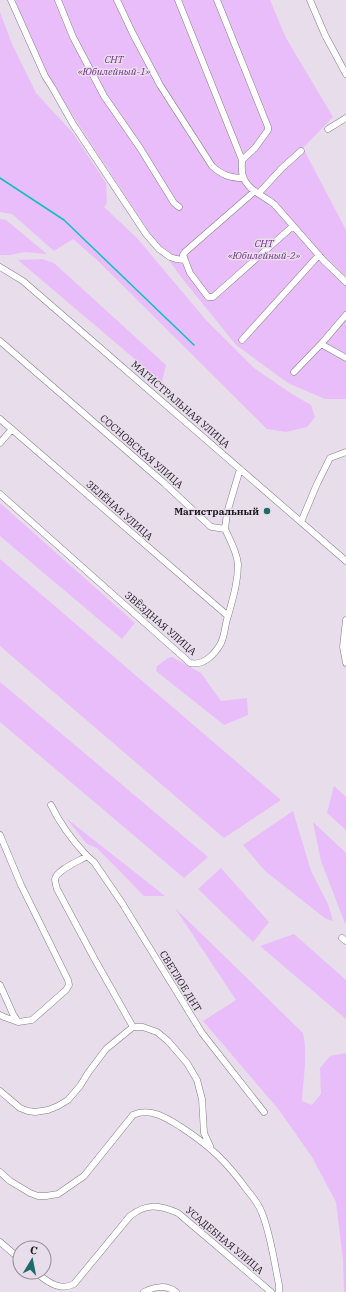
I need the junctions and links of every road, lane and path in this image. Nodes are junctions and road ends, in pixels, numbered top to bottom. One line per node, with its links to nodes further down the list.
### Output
1 (11, 0): 17 (street)
2 (58, 0): 14 (street)
3 (117, 0): 12 (street)
4 (178, 0): 11 (street)
5 (217, 0): 11 (street)
6 (310, 0): 7 (street)
7 (346, 74)
8 (346, 118): 9 (street)
9 (328, 129)
10 (301, 152): 13 (street)
11 (242, 160): 12 (street)
12 (243, 178): 13 (street)
13 (257, 192): 15 (street); 17 (street)
14 (179, 207)
15 (293, 226): 16 (street); 17 (street)
16 (319, 255): 19 (street); 21 (street)
17 (185, 260)
18 (0, 267): 30 (street, МАГИСТРАЛЬНАЯ УЛИЦА)
19 (346, 282)
20 (346, 315): 23 (street)
21 (242, 340)
22 (0, 341): 33 (street, СОСНОВСКАЯ УЛИЦА)
23 (321, 344): 24 (street); 25 (street)
24 (346, 358)
25 (294, 372)
26 (0, 419): 27 (street, ЗЕЛЁНАЯ УЛИЦА)
27 (12, 429): 28 (street); 35 (street, ЗЕЛЁНАЯ УЛИЦА)
28 (0, 443)
29 (346, 452): 32 (street)
30 (240, 469): 32 (street, МАГИСТРАЛЬНАЯ УЛИЦА); 33 (street)
31 (0, 494): 35 (street, ЗВЁЗДНАЯ УЛИЦА)
32 (301, 522): 34 (street, МАГИСТРАЛЬНАЯ УЛИЦА)
33 (225, 529): 35 (street, ЗВЁЗДНАЯ УЛИЦА)
34 (346, 560)
35 (228, 616)
36 (346, 620): 37 (street)
37 (346, 663)
38 (51, 805): 40 (street, СВЕТЛОЕ ДНТ)
39 (0, 835): 43 (street)
40 (87, 856): 44 (street); 46 (street, СВЕТЛОЕ ДНТ)
41 (0, 985): 43 (street)
42 (0, 1015): 43 (street)
43 (18, 1022)
44 (133, 1027): 45 (street); 47 (street)
45 (0, 1091)
46 (264, 1112)
47 (210, 1146): 48 (street); 55 (street)
48 (0, 1172)
49 (0, 1242): 50 (street)
50 (12, 1252)
51 (47, 1280): 54 (street, УСАДЕБНАЯ УЛИЦА)
52 (144, 1292): 53 (street)
53 (176, 1292)
54 (271, 1292)
55 (279, 1292)

